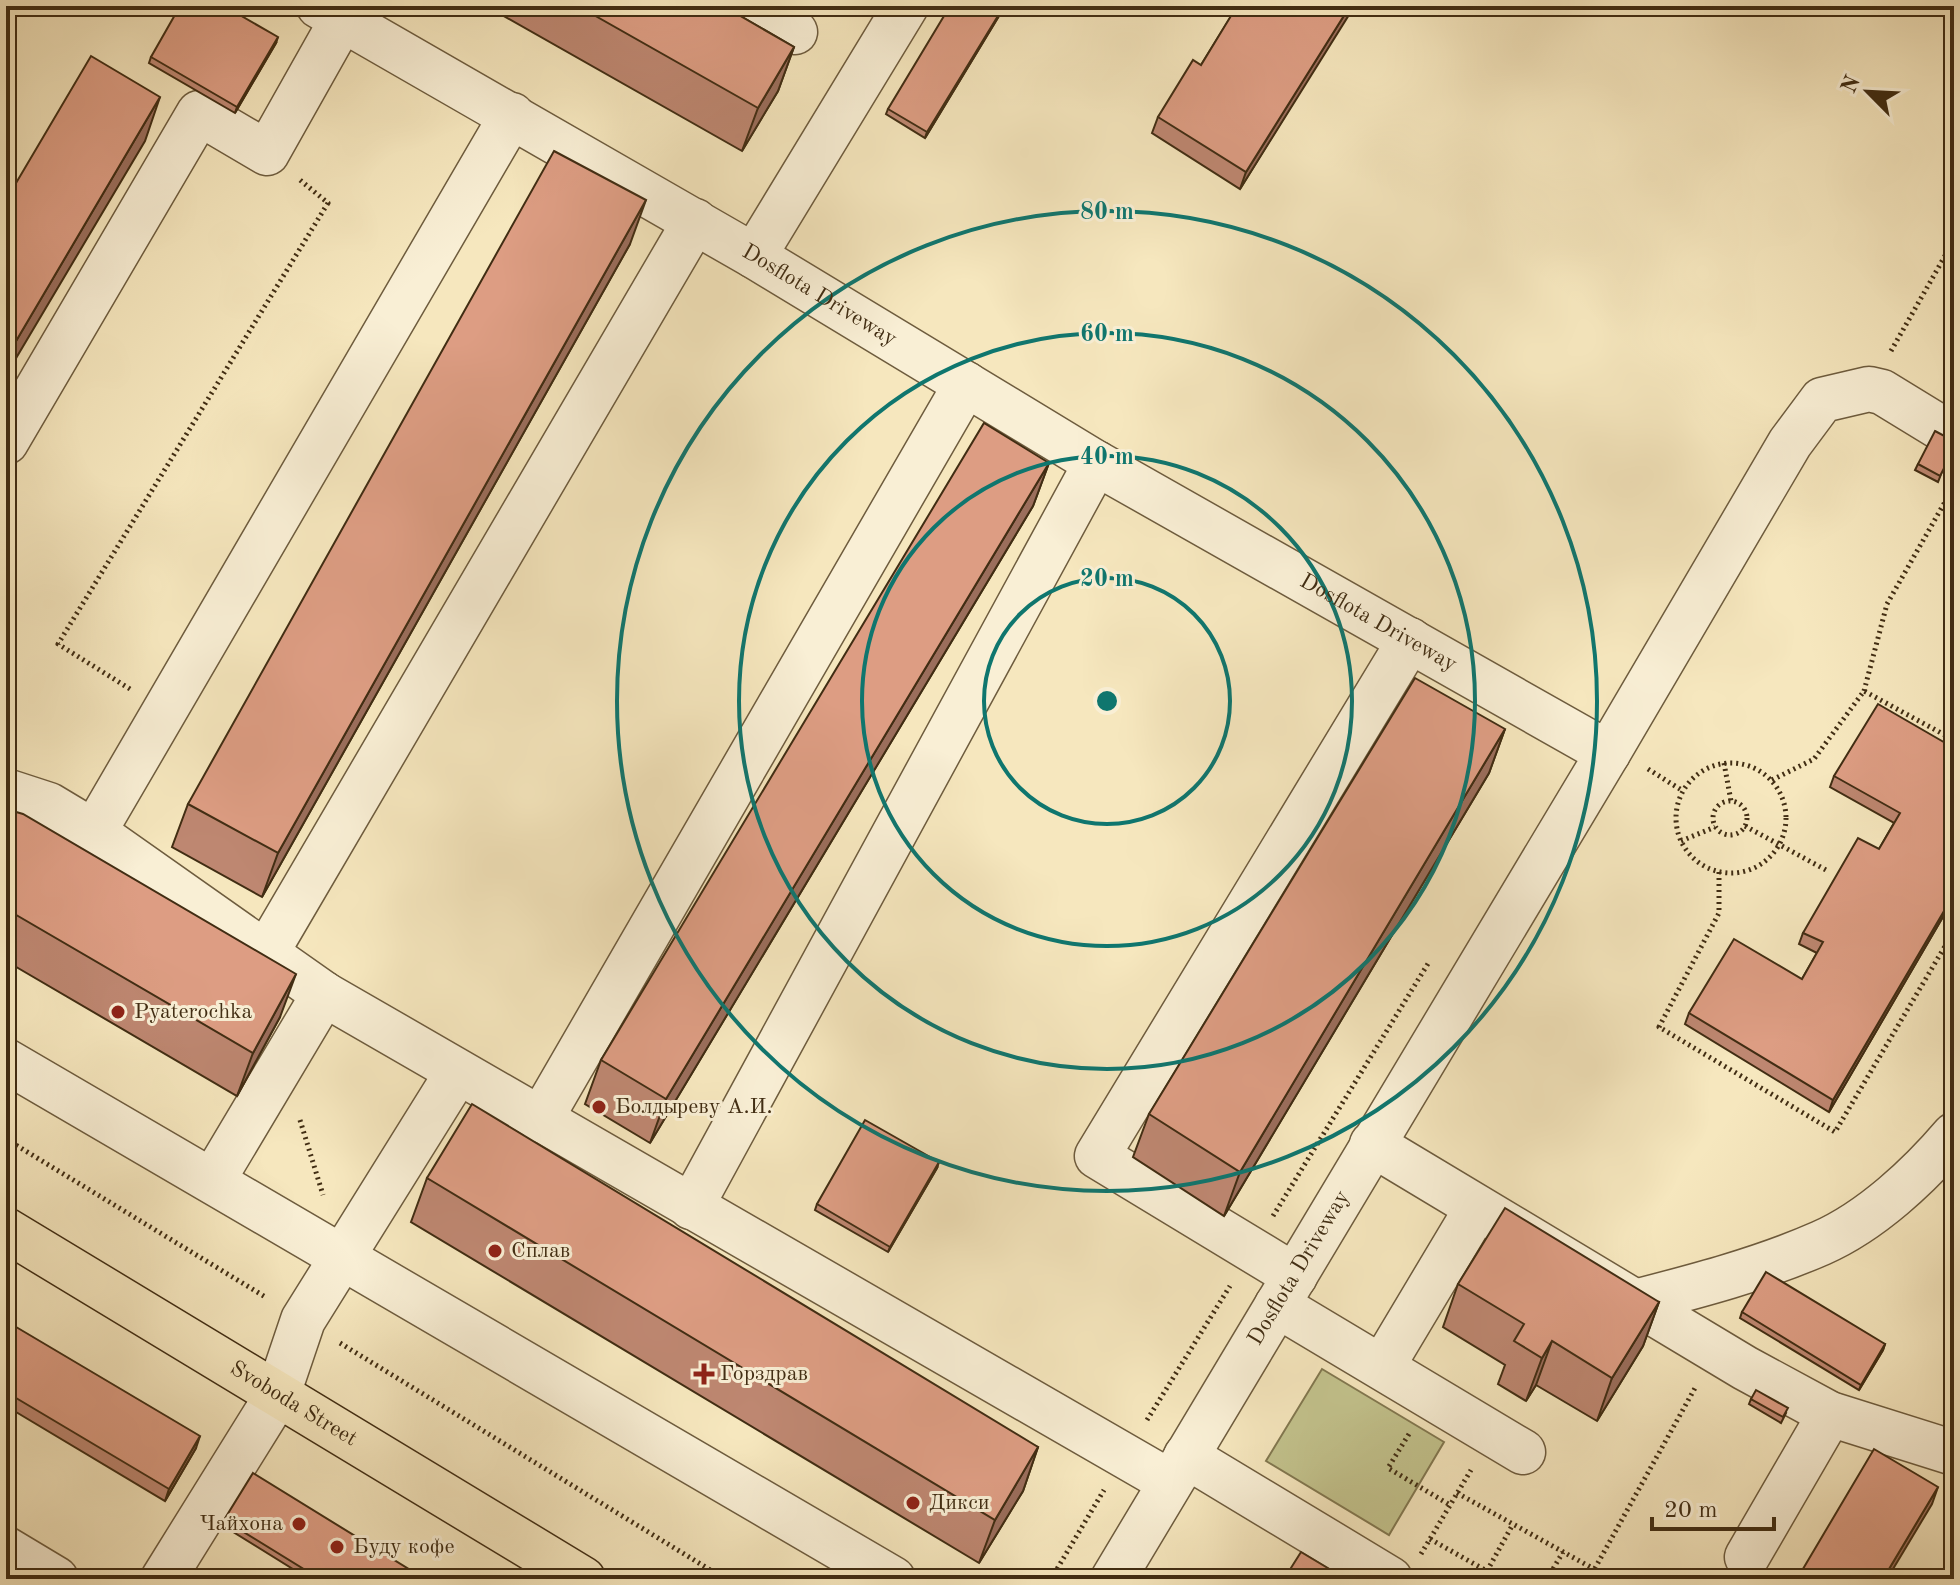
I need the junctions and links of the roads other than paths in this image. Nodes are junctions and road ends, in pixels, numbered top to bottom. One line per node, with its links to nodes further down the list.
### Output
1 (751, 6): 4 (street)
2 (906, 6): 7 (street)
3 (358, 16): 5 (street, Dosflota Driveway); 10 (street)
4 (795, 32)
5 (512, 115): 6 (street, Dosflota Driveway); 15 (street)
6 (695, 221): 7 (street, Dosflota Driveway); 16 (street)
7 (754, 256): 8 (street, Dosflota Driveway)
8 (966, 384): 11 (street, Dosflota Driveway); 20 (street)
9 (1954, 436): 13 (street)
10 (6, 442)
11 (1096, 463): 12 (street, Dosflota Driveway); 24 (street)
12 (1410, 640): 13 (street, Dosflota Driveway); 28 (street)
13 (1626, 759): 22 (street, Dosflota Driveway)
14 (6, 791): 15 (street)
15 (94, 832): 16 (street)
16 (265, 955): 17 (street)
17 (324, 994): 19 (street); 23 (street)
18 (6, 1061): 23 (street)
19 (457, 1073): 20 (street); 27 (street)
20 (540, 1120): 24 (street)
21 (1954, 1135): 29 (street)
22 (1372, 1144): 25 (street); 28 (street, Dosflota Driveway)
23 (213, 1180): 27 (street)
24 (691, 1207): 35 (street)
25 (1477, 1208): 29 (street); 30 (street)
26 (6, 1230): 31 (main road, Svoboda Street)
27 (342, 1257): 31 (street); 42 (street)
28 (1286, 1290): 30 (street); 35 (street, Dosflota Driveway)
29 (1635, 1302): 32 (street)
30 (1382, 1367): 33 (street)
31 (278, 1394): 40 (street); 41 (main road, Svoboda Street)
32 (1830, 1414): 34 (street); 37 (street)
33 (1508, 1443)
34 (1954, 1453)
35 (1178, 1469): 38 (street); 43 (street, Dosflota Driveway)
36 (6, 1549): 39 (street)
37 (1747, 1557)
38 (1402, 1572)
39 (56, 1579)
40 (163, 1579)
41 (583, 1579)
42 (893, 1579)
43 (1113, 1579)

